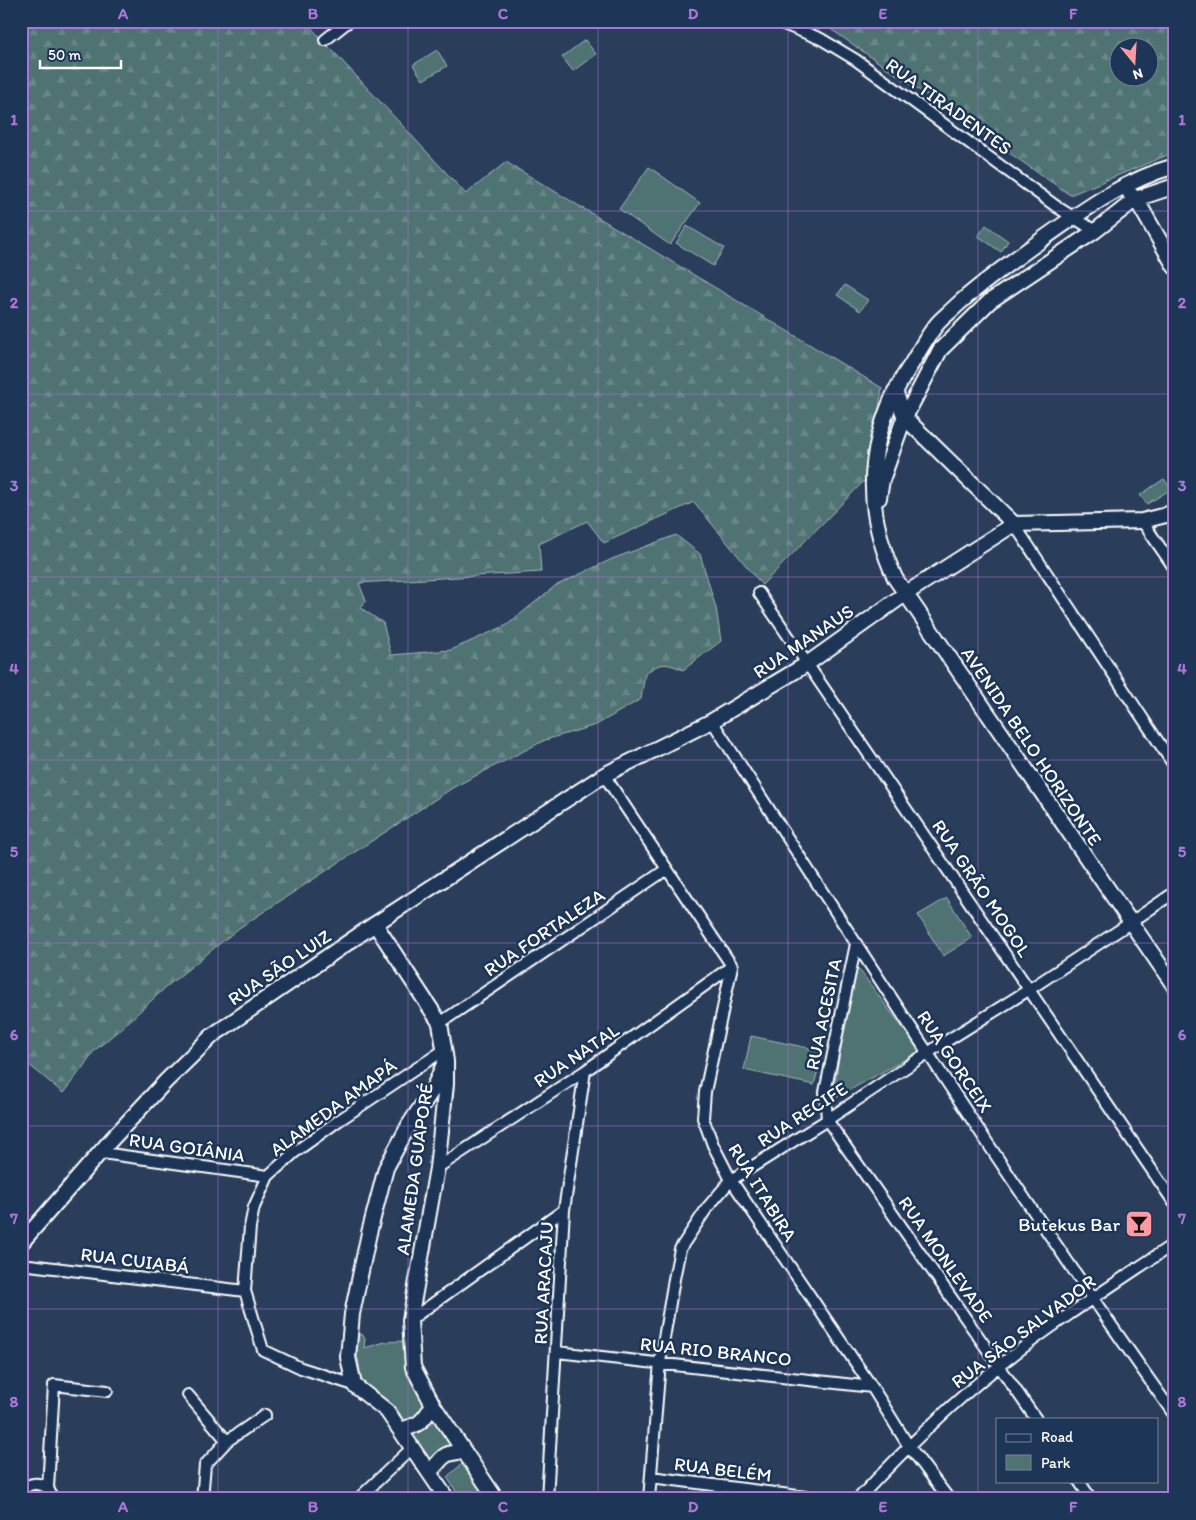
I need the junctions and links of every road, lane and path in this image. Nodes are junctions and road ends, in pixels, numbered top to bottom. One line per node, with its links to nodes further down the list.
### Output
1 (349, 21): 3 (street)
2 (776, 21): 8 (street, RUA TIRADENTES)
3 (325, 40)
4 (1175, 166): 6 (street, AVENIDA BELO HORIZONTE)
5 (1175, 186): 7 (street, AVENIDA BELO HORIZONTE)
6 (1122, 187): 7 (street); 8 (street, AVENIDA BELO HORIZONTE)
7 (1136, 199): 9 (street, AVENIDA BELO HORIZONTE); 10 (street)
8 (1074, 217): 9 (street, RUA TIRADENTES); 11 (street, AVENIDA BELO HORIZONTE)
9 (1095, 231): 12 (street, AVENIDA BELO HORIZONTE)
10 (1175, 267)
11 (895, 391): 12 (street); 14 (street, AVENIDA BELO HORIZONTE)
12 (905, 418): 14 (street, AVENIDA BELO HORIZONTE); 16 (street)
13 (1175, 511): 15 (street)
14 (875, 518): 19 (street, AVENIDA BELO HORIZONTE)
15 (1142, 521): 16 (street); 17 (street)
16 (1014, 524): 19 (street, RUA MANAUS); 22 (street)
17 (1175, 569)
18 (759, 593): 20 (street, RUA GRÃO MOGOL)
19 (905, 594): 20 (street, RUA MANAUS); 26 (street, AVENIDA BELO HORIZONTE)
20 (807, 664): 21 (street, RUA MANAUS); 31 (street, RUA GRÃO MOGOL)
21 (712, 721): 23 (street, RUA MANAUS); 28 (street, RUA GORCEIX)
22 (1175, 767)
23 (604, 775): 24 (street); 27 (street, RUA SÃO LUIZ)
24 (667, 869): 29 (street); 32 (street, RUA FORTALEZA)
25 (1175, 892): 26 (street, RUA RECIFE)
26 (1130, 923): 30 (street, AVENIDA BELO HORIZONTE); 31 (street, RUA RECIFE)
27 (374, 924): 32 (street); 37 (street, RUA SÃO LUIZ)
28 (856, 944): 33 (street, RUA GORCEIX); 36 (street, RUA ACESITA)
29 (732, 966): 35 (street, RUA NATAL); 40 (street, RUA ITABIRA)
30 (1175, 987)
31 (1030, 990): 33 (street, RUA RECIFE); 41 (street, RUA GRÃO MOGOL)
32 (440, 1024): 34 (street, ALAMEDA GUAPORÉ)
33 (929, 1052): 36 (street, RUA RECIFE); 47 (street, RUA GORCEIX)
34 (445, 1056): 38 (street, ALAMEDA GUAPORÉ); 39 (street, ALAMEDA AMAPÁ); 52 (street)
35 (585, 1071): 38 (street, RUA NATAL); 42 (street, RUA ARACAJU)
36 (827, 1120): 40 (street, RUA RECIFE); 51 (street, RUA MONLEVADE)
37 (102, 1153): 39 (street, RUA GOIÂNIA); 43 (street, RUA SÃO LUIZ)
38 (437, 1168): 48 (street, ALAMEDA GUAPORÉ)
39 (268, 1176): 46 (street, ALAMEDA AMAPÁ)
40 (731, 1180): 50 (street, RUA RECIFE); 53 (street, RUA ITABIRA)
41 (1175, 1204)
42 (564, 1210): 48 (street); 49 (street, RUA ARACAJU)
43 (21, 1243)
44 (1175, 1243): 47 (street, RUA SÃO SALVADOR)
45 (21, 1264): 46 (street, RUA CUIABÁ)
46 (245, 1291): 52 (street, ALAMEDA AMAPÁ)
47 (1092, 1299): 51 (street, RUA SÃO SALVADOR); 58 (street, RUA GORCEIX)
48 (410, 1320): 56 (street, ALAMEDA GUAPORÉ)
49 (557, 1352): 50 (street, RUA RIO BRANCO); 75 (street, RUA ARACAJU)
50 (660, 1362): 53 (street, RUA RIO BRANCO); 66 (street, RUA RECIFE)
51 (999, 1366): 59 (street, RUA MONLEVADE); 62 (street, RUA SÃO SALVADOR)
52 (354, 1385): 60 (street)
53 (872, 1387): 62 (street, RUA ITABIRA)
54 (107, 1391): 68 (street)
55 (188, 1394): 61 (street)
56 (433, 1405): 60 (street); 64 (street, ALAMEDA GUAPORÉ)
57 (265, 1416): 61 (street)
58 (1175, 1416)
59 (1035, 1418)
60 (400, 1430): 63 (street)
61 (227, 1441): 71 (street)
62 (908, 1445): 78 (street, RUA SÃO SALVADOR); 79 (street, RUA ITABIRA)
63 (412, 1449): 65 (street); 72 (street)
64 (464, 1451): 65 (street); 74 (street, ALAMEDA GUAPORÉ)
65 (429, 1472): 73 (street)
66 (651, 1477): 76 (street, RUA RECIFE); 77 (street, RUA BELÉM)
67 (1080, 1482): 80 (street)
68 (48, 1488): 69 (street); 70 (street)
69 (21, 1492)
70 (53, 1499)
71 (202, 1499)
72 (358, 1499)
73 (447, 1499)
74 (496, 1499)
75 (547, 1499)
76 (649, 1499)
77 (821, 1499)
78 (858, 1499)
79 (949, 1499)
80 (1091, 1499)

